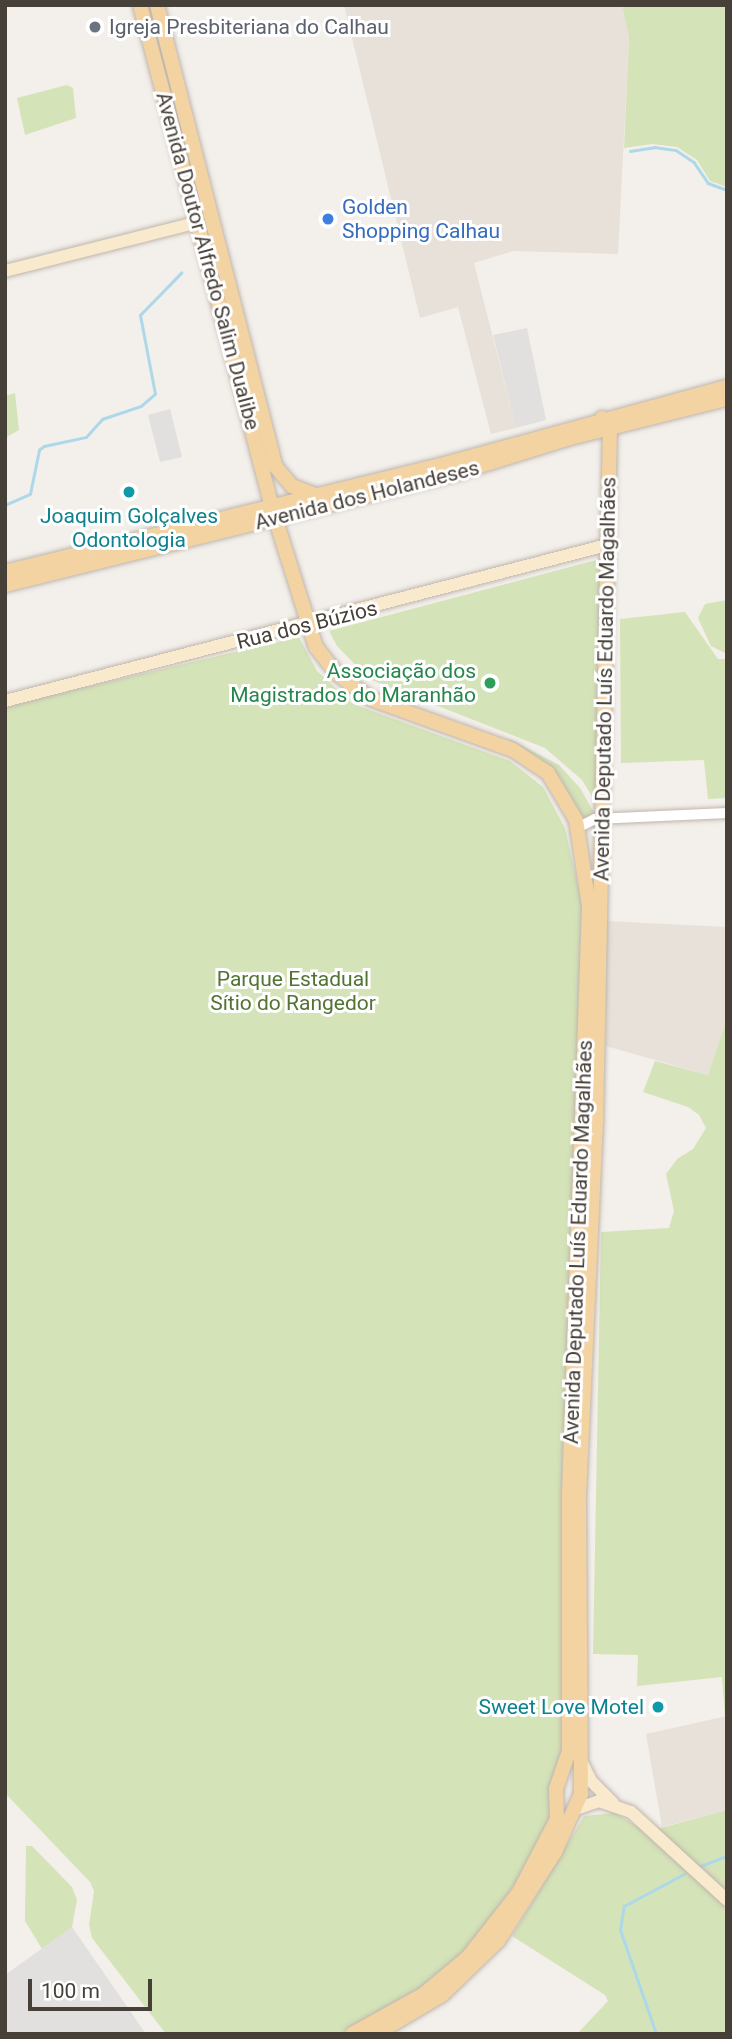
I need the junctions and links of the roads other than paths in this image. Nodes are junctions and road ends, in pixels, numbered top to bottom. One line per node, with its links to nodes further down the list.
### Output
1 (141, 5): 3 (main road, Avenida Doutor Alfredo Salim Dualibe)
2 (157, 5): 7 (main road, Avenida Doutor Alfredo Salim Dualibe)
3 (197, 218): 4 (main road); 5 (main road); 6 (main road, Avenida Doutor Alfredo Salim Dualibe)
4 (5, 265)
5 (5, 271)
6 (222, 314): 7 (main road); 12 (main road, Avenida Doutor Alfredo Salim Dualibe)
7 (239, 324): 11 (main road, Avenida Doutor Alfredo Salim Dualibe)
8 (727, 387): 10 (main road, Avenida dos Holandeses)
9 (727, 399): 10 (main road, Avenida dos Holandeses)
10 (606, 423): 11 (main road, Avenida dos Holandeses); 12 (main road, Avenida dos Holandeses); 13 (main road, Avenida Deputado Luís Eduardo Magalhães)
11 (318, 495): 12 (main road, Avenida dos Holandeses)
12 (274, 512): 14 (main road, Avenida dos Holandeses); 15 (main road, Avenida dos Holandeses); 16 (main road, Avenida Deputado Luís Eduardo Magalhães)
13 (607, 545): 16 (main road, Rua dos Búzios); 19 (main road, Avenida Deputado Luís Eduardo Magalhães)
14 (5, 572)
15 (5, 585)
16 (307, 626): 17 (main road, Rua dos Búzios); 20 (main road, Avenida Deputado Luís Eduardo Magalhães)
17 (5, 701)
18 (727, 813): 19 (street)
19 (602, 818): 20 (street); 21 (main road, Avenida Deputado Luís Eduardo Magalhães)
20 (578, 828): 22 (main road, Avenida Deputado Luís Eduardo Magalhães)
21 (580, 1760): 23 (main road, Avenida Deputado Luís Eduardo Magalhães); 24 (main road)
22 (561, 1774): 23 (main road); 27 (main road, Avenida Deputado Luís Eduardo Magalhães)
23 (582, 1780): 25 (main road, Avenida Deputado Luís Eduardo Magalhães)
24 (613, 1804): 25 (main road); 26 (main road)
25 (576, 1809): 28 (main road, Avenida Deputado Luís Eduardo Magalhães)
26 (727, 1900)
27 (352, 2034)
28 (376, 2034)

